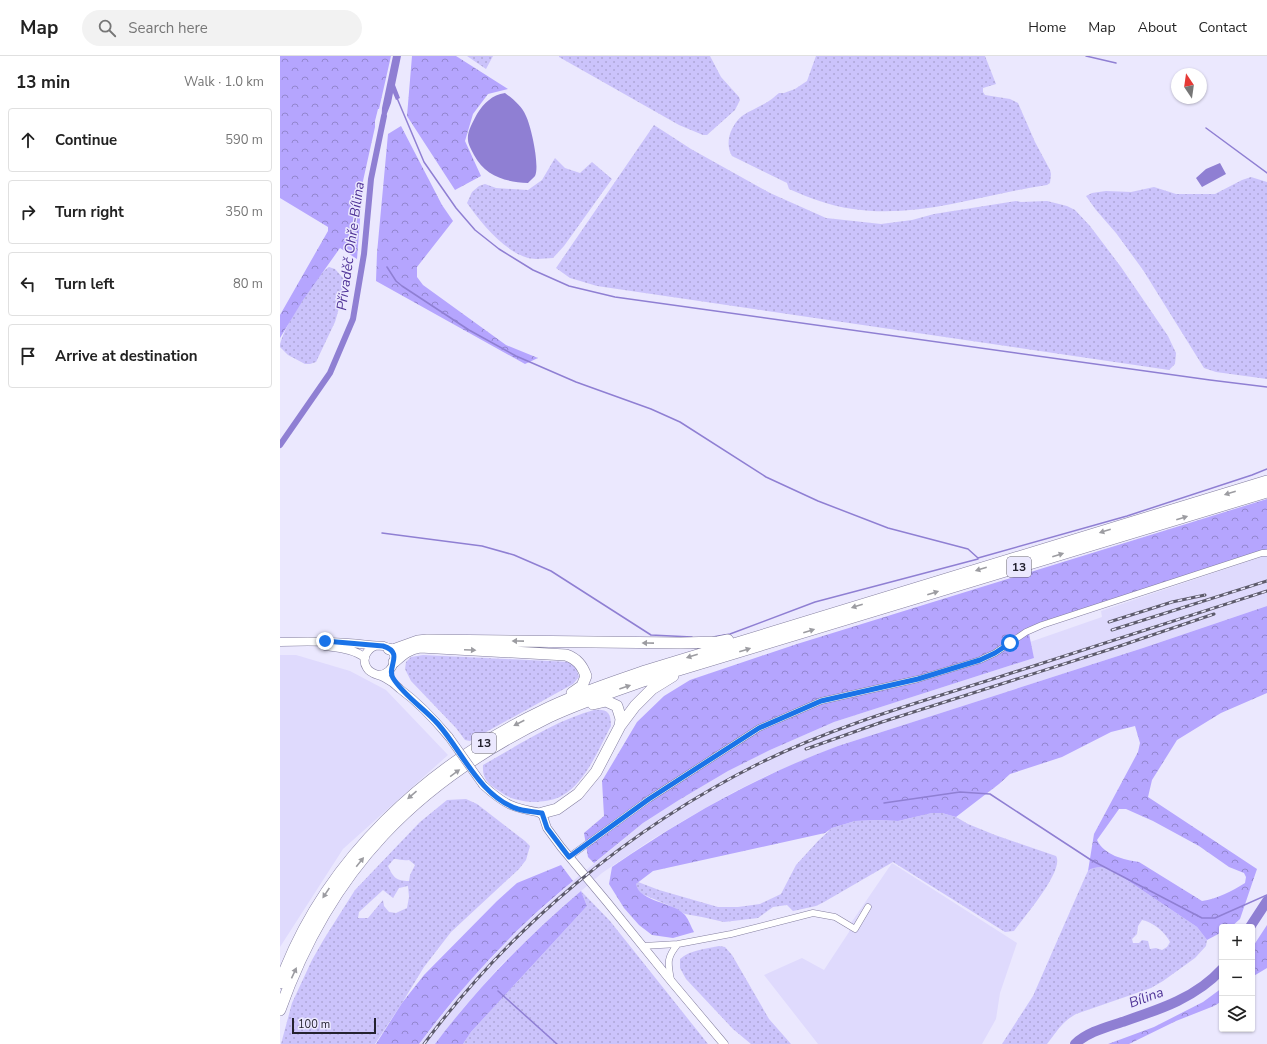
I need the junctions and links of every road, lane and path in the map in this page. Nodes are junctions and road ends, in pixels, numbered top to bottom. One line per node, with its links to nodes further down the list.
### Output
1 (1267, 481): 4 (highway, 13, one-way to 4)
2 (1267, 492): 9 (highway, 13, one-way to 2)
3 (1267, 553): 16 (street)
4 (783, 629): 7 (highway, one-way to 7); 13 (highway, 13, one-way to 13)
5 (280, 643): 6 (street); 8 (street)
6 (375, 646): 7 (street); 8 (street)
7 (389, 649): 10 (street)
8 (365, 658): 11 (street)
9 (694, 665): 13 (highway, 13, one-way to 9); 14 (highway)
10 (393, 666): 11 (street); 12 (street); 13 (highway, one-way to 13)
11 (379, 675): 12 (street)
12 (401, 690): 15 (street, bridge)
13 (547, 713): 14 (highway); 21 (highway, 13, one-way to 21); 22 (highway, 13, one-way to 13)
14 (620, 726): 15 (highway)
15 (542, 813): 16 (street)
16 (569, 857): 19 (street)
17 (868, 907): 18 (street)
18 (678, 944): 19 (street); 20 (street)
19 (643, 946): 20 (street)
20 (671, 981): 23 (street)
21 (280, 983)
22 (280, 1010)
23 (724, 1044)

